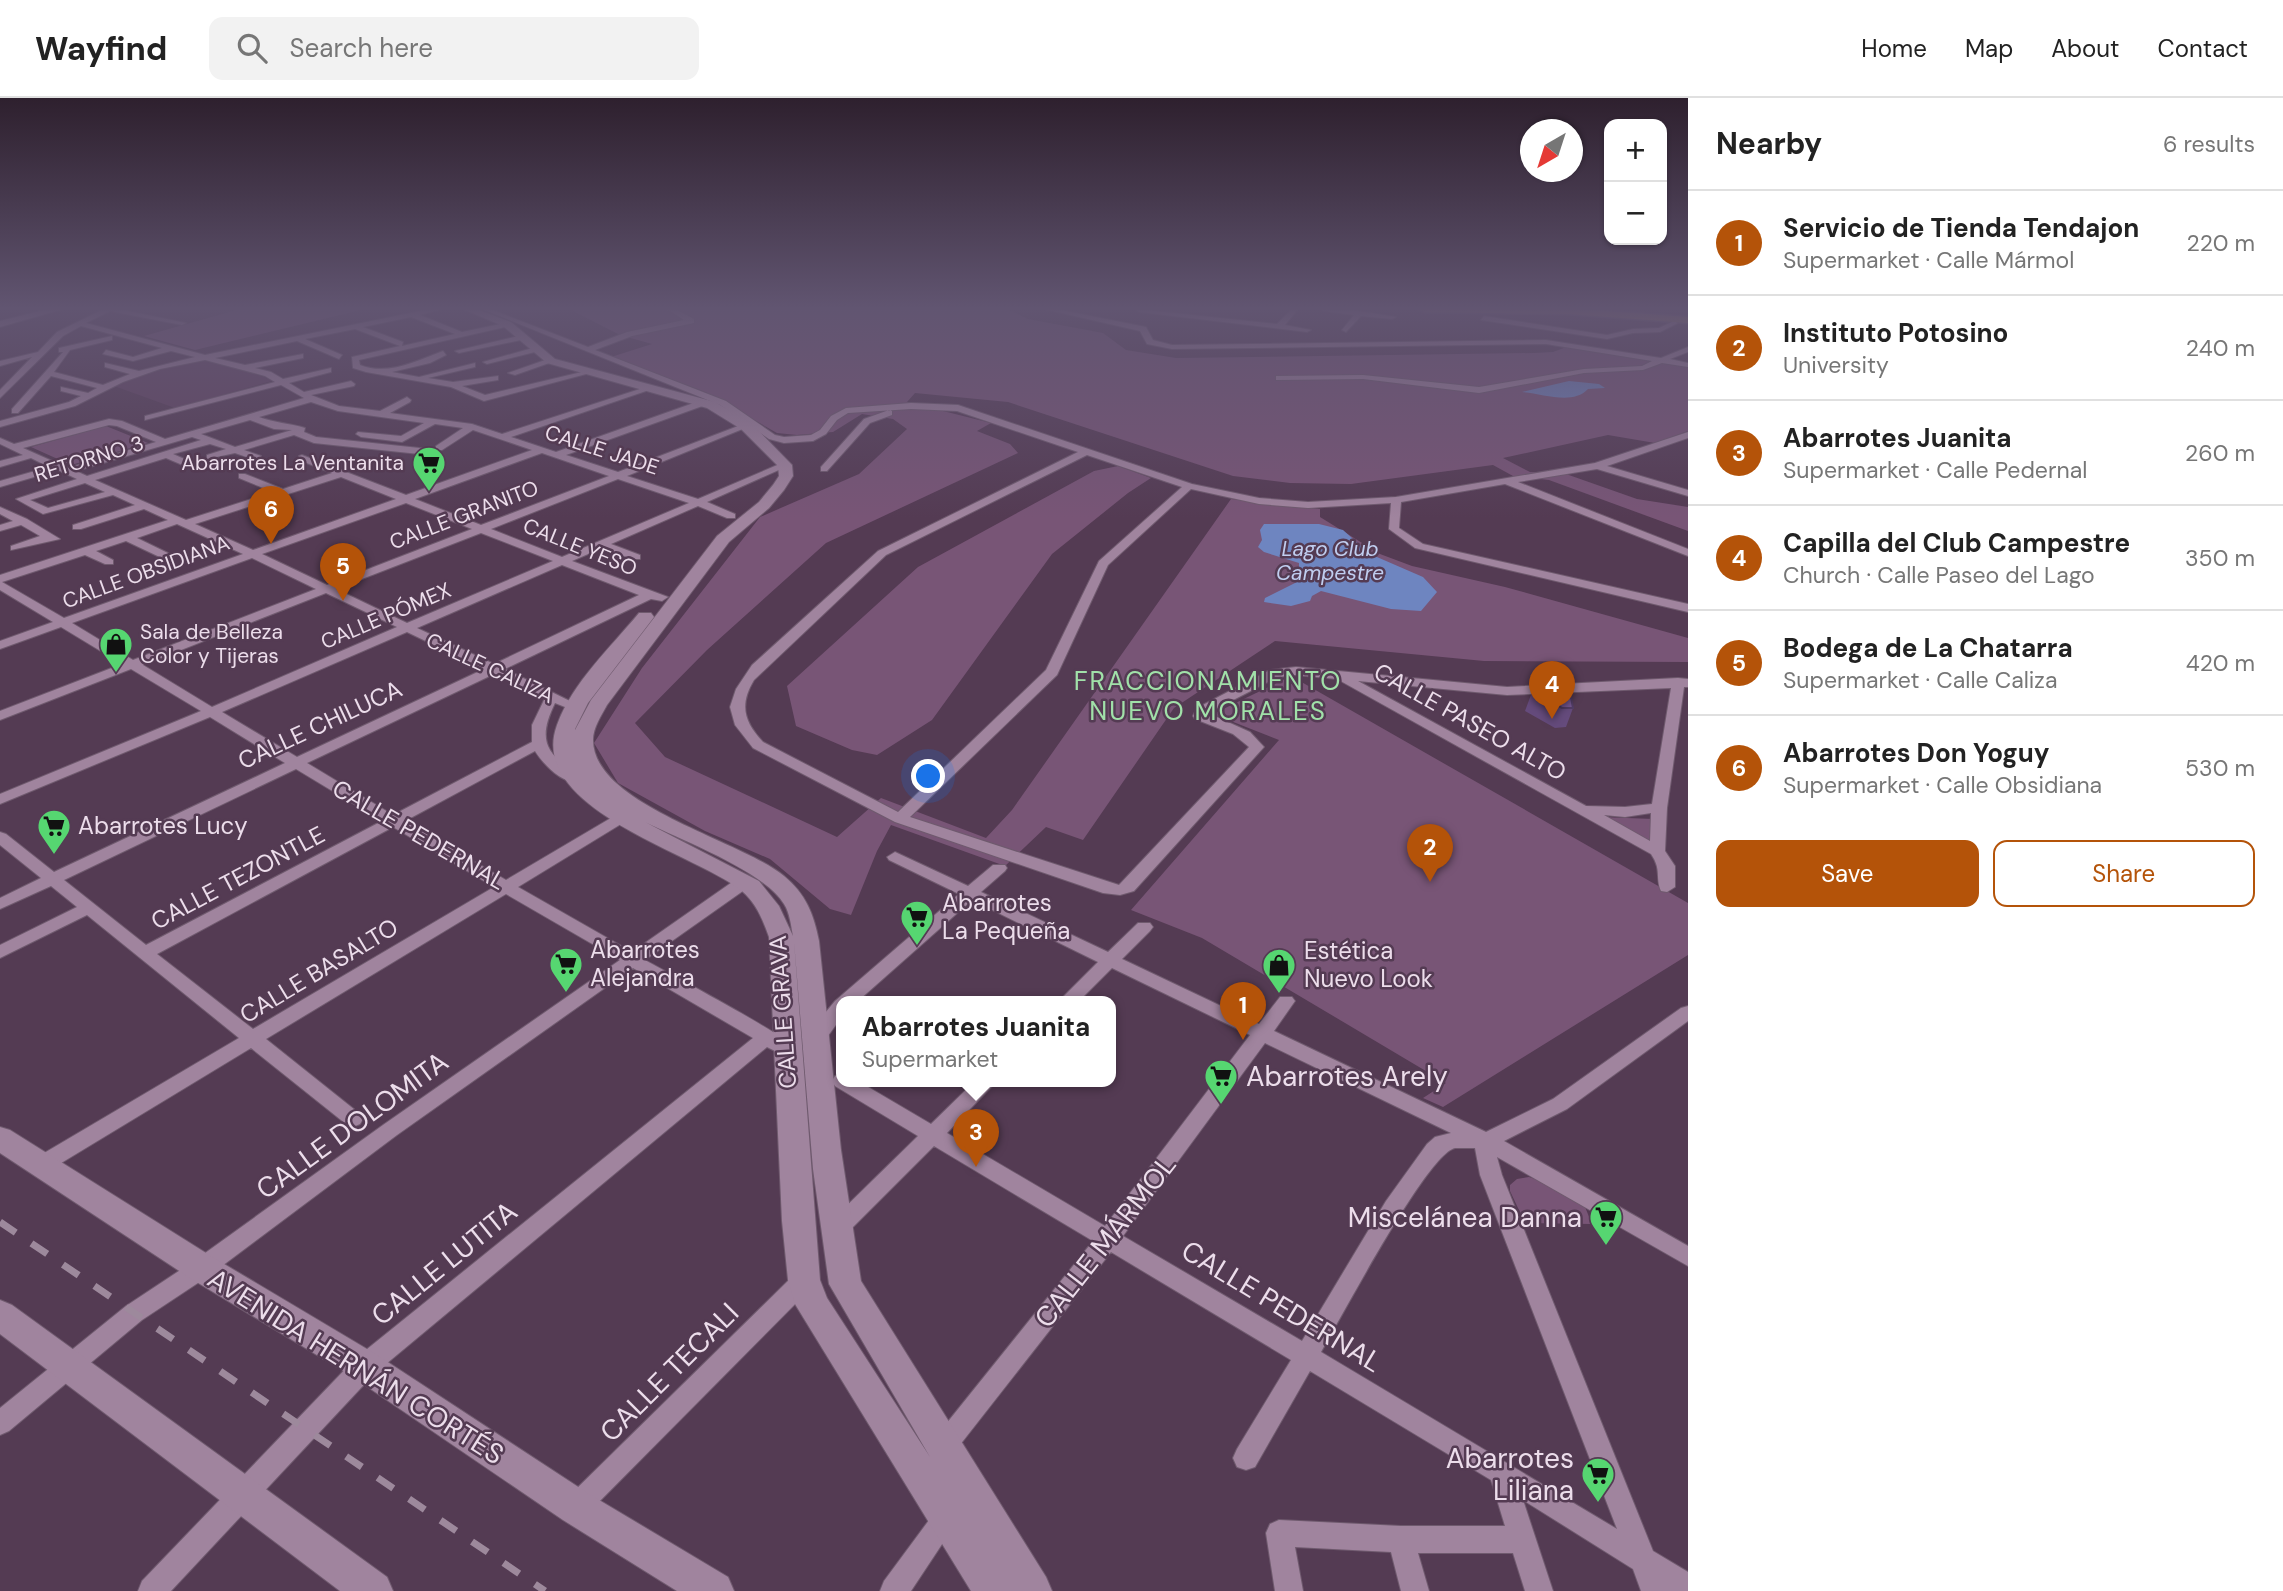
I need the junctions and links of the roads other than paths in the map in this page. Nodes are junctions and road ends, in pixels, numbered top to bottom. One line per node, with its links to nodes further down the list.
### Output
1 (15, 379): 21 (street)
2 (45, 379): 29 (street)
3 (71, 379): 17 (street)
4 (125, 379): 17 (street)
5 (278, 379): 15 (street, CALLE JADE)
6 (287, 379): 15 (street)
7 (342, 379): 23 (street)
8 (417, 379): 16 (street)
9 (491, 379): 16 (street)
10 (564, 379): 16 (street)
11 (609, 379): 18 (main road)
12 (661, 379): 28 (street)
13 (1378, 379): 14 (street)
14 (1542, 379)
15 (282, 380): 20 (street); 23 (street, CALLE JADE)
16 (453, 386)
17 (105, 388): 22 (street)
18 (646, 388): 26 (main road); 43 (street)
19 (64, 389): 22 (street)
20 (238, 393): 24 (street); 27 (street)
21 (0, 395)
22 (90, 396): 29 (street)
23 (308, 396): 31 (street, CALLE JADE); 33 (street)
24 (254, 399)
25 (407, 400): 31 (street)
26 (705, 402): 37 (main road); 57 (street)
27 (193, 405): 30 (street); 34 (street)
28 (889, 408): 54 (street); 68 (street)
29 (47, 411): 36 (street)
30 (208, 411)
31 (382, 414): 32 (street, CALLE JADE)
32 (393, 416): 35 (street, CALLE JADE); 35 (street)
33 (251, 417): 39 (street); 40 (street)
34 (148, 418)
35 (434, 421): 38 (street, CALLE JADE)
36 (0, 424)
37 (746, 426): 64 (main road); 70 (street, CALLE GRANITO)
38 (472, 427): 43 (street, CALLE JADE); 50 (street)
39 (302, 432): 46 (street); 51 (street)
40 (192, 434): 44 (street); 45 (street)
41 (245, 435): 46 (street)
42 (1688, 435): 65 (street)
43 (502, 437): 52 (street, CALLE JADE)
44 (209, 440): 48 (street, RETORNO 3); 53 (street)
45 (164, 442): 47 (street); 67 (street)
46 (264, 443): 53 (street)
47 (5, 444): 55 (street, CALLE CALIZA)
48 (187, 447): 56 (street, RETORNO 3); 58 (street)
49 (464, 447): 50 (street)
50 (438, 448): 51 (street)
51 (408, 450): 62 (street)
52 (542, 450): 57 (street, CALLE JADE); 80 (street, CALLE OBSIDIANA)
53 (237, 451): 58 (street); 59 (street)
54 (1087, 451): 75 (street); 123 (street)
55 (33, 455): 63 (street); 67 (street, CALLE CALIZA)
56 (168, 455): 66 (street); 72 (street, RETORNO 3)
57 (557, 455): 70 (street, CALLE JADE)
58 (210, 457): 61 (street)
59 (258, 458)
60 (302, 458): 69 (street, CALLE YESO)
61 (221, 462)
62 (384, 463)
63 (0, 464)
64 (785, 465): 76 (main road, CALLE GRAVA); 82 (street, CALLE PÓMEX)
65 (1597, 466): 73 (street); 79 (street)
66 (195, 467)
67 (63, 469): 72 (street, CALLE CALIZA); 74 (street)
68 (824, 469)
69 (343, 473): 78 (street); 80 (street, CALLE YESO)
70 (616, 475): 82 (street, CALLE JADE); 90 (street, CALLE GRANITO)
71 (242, 476): 78 (street)
72 (87, 480): 77 (street, CALLE CALIZA); 77 (street, RETORNO 3)
73 (1508, 482): 81 (street); 95 (street)
74 (0, 484)
75 (1189, 486): 81 (street); 123 (street)
76 (776, 490): 85 (main road); 147 (main road, CALLE GRAVA)
77 (114, 492): 83 (street, CALLE CALIZA)
78 (282, 492): 87 (street)
79 (1688, 493)
80 (408, 499): 90 (street, CALLE YESO); 96 (street, CALLE OBSIDIANA)
81 (1396, 500): 105 (street)
82 (697, 502): 85 (street, CALLE JADE); 92 (street, CALLE PÓMEX)
83 (144, 506): 87 (street, CALLE CALIZA); 88 (street)
84 (0, 510): 86 (street)
85 (731, 516): 104 (main road)
86 (23, 521): 89 (street); 93 (street)
87 (181, 522): 91 (street); 96 (street, CALLE CALIZA)
88 (77, 527)
89 (0, 528)
90 (482, 528): 99 (street, CALLE YESO); 103 (street, CALLE GRANITO)
91 (127, 537): 94 (street); 98 (street)
92 (602, 544): 97 (street); 99 (street, CALLE PÓMEX)
93 (15, 548)
94 (85, 550): 100 (street); 101 (street)
95 (1688, 553)
96 (252, 554): 103 (street, CALLE CALIZA); 106 (street, CALLE OBSIDIANA)
97 (636, 557)
98 (170, 558)
99 (562, 560): 104 (street, CALLE YESO); 107 (street, CALLE PÓMEX)
100 (109, 562)
101 (0, 579)
102 (0, 585): 106 (street, CALLE PEDERNAL)
103 (325, 590): 107 (street, CALLE CALIZA); 109 (street, CALLE GRANITO)
104 (655, 596): 110 (street, CALLE CHILUCA); 113 (main road)
105 (1688, 608)
106 (62, 623): 108 (street, CALLE OBSIDIANA); 109 (street, CALLE PEDERNAL)
107 (406, 629): 110 (street, CALLE CALIZA); 114 (street, CALLE PÓMEX)
108 (0, 645)
109 (132, 665): 114 (street, CALLE PEDERNAL); 115 (street, CALLE GRANITO)
110 (493, 669): 113 (street, CALLE CALIZA); 117 (street, CALLE CHILUCA)
111 (1338, 675): 112 (street); 121 (street, CALLE PASEO ALTO); 123 (street)
112 (1683, 682): 120 (street)
113 (563, 703): 116 (street); 118 (main road)
114 (213, 711): 117 (street, CALLE PEDERNAL); 119 (street, CALLE PÓMEX)
115 (0, 716)
116 (538, 744): 118 (street); 124 (street, CALLE TEZONTLE)
117 (295, 762): 124 (street, CALLE PEDERNAL); 129 (street, CALLE CHILUCA)
118 (575, 779): 122 (main road, CALLE GRAVA)
119 (0, 799)
120 (1659, 808): 121 (street, CALLE PASEO ALTO); 126 (street)
121 (1580, 809): 126 (street, CALLE PASEO ALTO)
122 (621, 818): 130 (main road, CALLE GRAVA); 131 (street, CALLE BASALTO)
123 (900, 819)
124 (393, 821): 131 (street, CALLE PEDERNAL); 138 (street, CALLE TEZONTLE)
125 (0, 837): 129 (street)
126 (1657, 851): 132 (street)
127 (895, 857): 133 (street)
128 (999, 868): 133 (street)
129 (51, 878): 134 (street, CALLE CHILUCA); 135 (street)
130 (744, 882): 140 (street, CALLE DOLOMITA); 149 (main road, CALLE GRAVA)
131 (507, 887): 140 (street, CALLE PEDERNAL); 148 (street, CALLE BASALTO)
132 (1667, 887)
133 (970, 893): 139 (street); 141 (street)
134 (0, 904)
135 (88, 908): 137 (street); 138 (street)
136 (1144, 927): 139 (street)
137 (0, 952)
138 (145, 953): 148 (street)
139 (1110, 959): 142 (street); 146 (street)
140 (635, 961): 149 (street, CALLE PEDERNAL); 161 (street, CALLE DOLOMITA)
141 (852, 996)
142 (1073, 996)
143 (1286, 1001): 146 (street, CALLE MÁRMOL)
144 (836, 1012): 147 (street)
145 (1688, 1012): 156 (street)
146 (1263, 1032): 156 (street); 159 (street, CALLE MÁRMOL)
147 (818, 1035): 150 (main road, CALLE GRAVA)
148 (252, 1039): 153 (street); 157 (street, CALLE BASALTO)
149 (777, 1043): 150 (street, CALLE PEDERNAL); 162 (main road, CALLE GRAVA); 166 (street, CALLE LUTITA)
150 (834, 1077): 158 (main road, CALLE GRAVA)
151 (852, 1087): 154 (street, CALLE PEDERNAL)
152 (981, 1087): 154 (street)
153 (353, 1119)
154 (934, 1134): 158 (street); 159 (street, CALLE PEDERNAL)
155 (0, 1138): 157 (main road, AVENIDA HERNÁN CORTÉS)
156 (1486, 1141): 160 (street); 164 (street); 176 (street)
157 (41, 1165): 161 (main road, AVENIDA HERNÁN CORTÉS)
158 (835, 1231): 168 (main road, CALLE GRAVA)
159 (1109, 1238): 164 (street, CALLE PEDERNAL); 168 (street, CALLE MÁRMOL)
160 (1688, 1257)
161 (202, 1268): 165 (street, CALLE DOLOMITA); 166 (main road, AVENIDA HERNÁN CORTÉS)
162 (804, 1280): 172 (street, CALLE TECALI); 173 (main road, CALLE GRAVA)
163 (0, 1315): 165 (main road)
164 (1306, 1355): 169 (street); 170 (street, CALLE PEDERNAL)
165 (69, 1365): 167 (street, CALLE DOLOMITA); 171 (main road)
166 (365, 1366): 171 (street, CALLE LUTITA); 172 (main road, AVENIDA HERNÁN CORTÉS)
167 (0, 1423)
168 (943, 1447): 183 (main road, CALLE GRAVA)
169 (1246, 1458)
170 (1501, 1472): 175 (street); 176 (street, CALLE PEDERNAL)
171 (241, 1495): 178 (street, CALLE LUTITA); 179 (main road)
172 (576, 1507): 180 (main road, AVENIDA HERNÁN CORTÉS)
173 (947, 1517): 181 (street); 182 (main road, CALLE GRAVA)
174 (1401, 1539): 175 (street); 184 (street); 185 (street)
175 (1522, 1540): 186 (street)
176 (1642, 1560): 177 (street, CALLE PEDERNAL); 187 (street)
177 (1688, 1588)
178 (152, 1591)
179 (373, 1591)
180 (714, 1591)
181 (894, 1591)
182 (994, 1591)
183 (1032, 1591)
184 (1289, 1591)
185 (1415, 1591)
186 (1539, 1591)
187 (1655, 1591)

